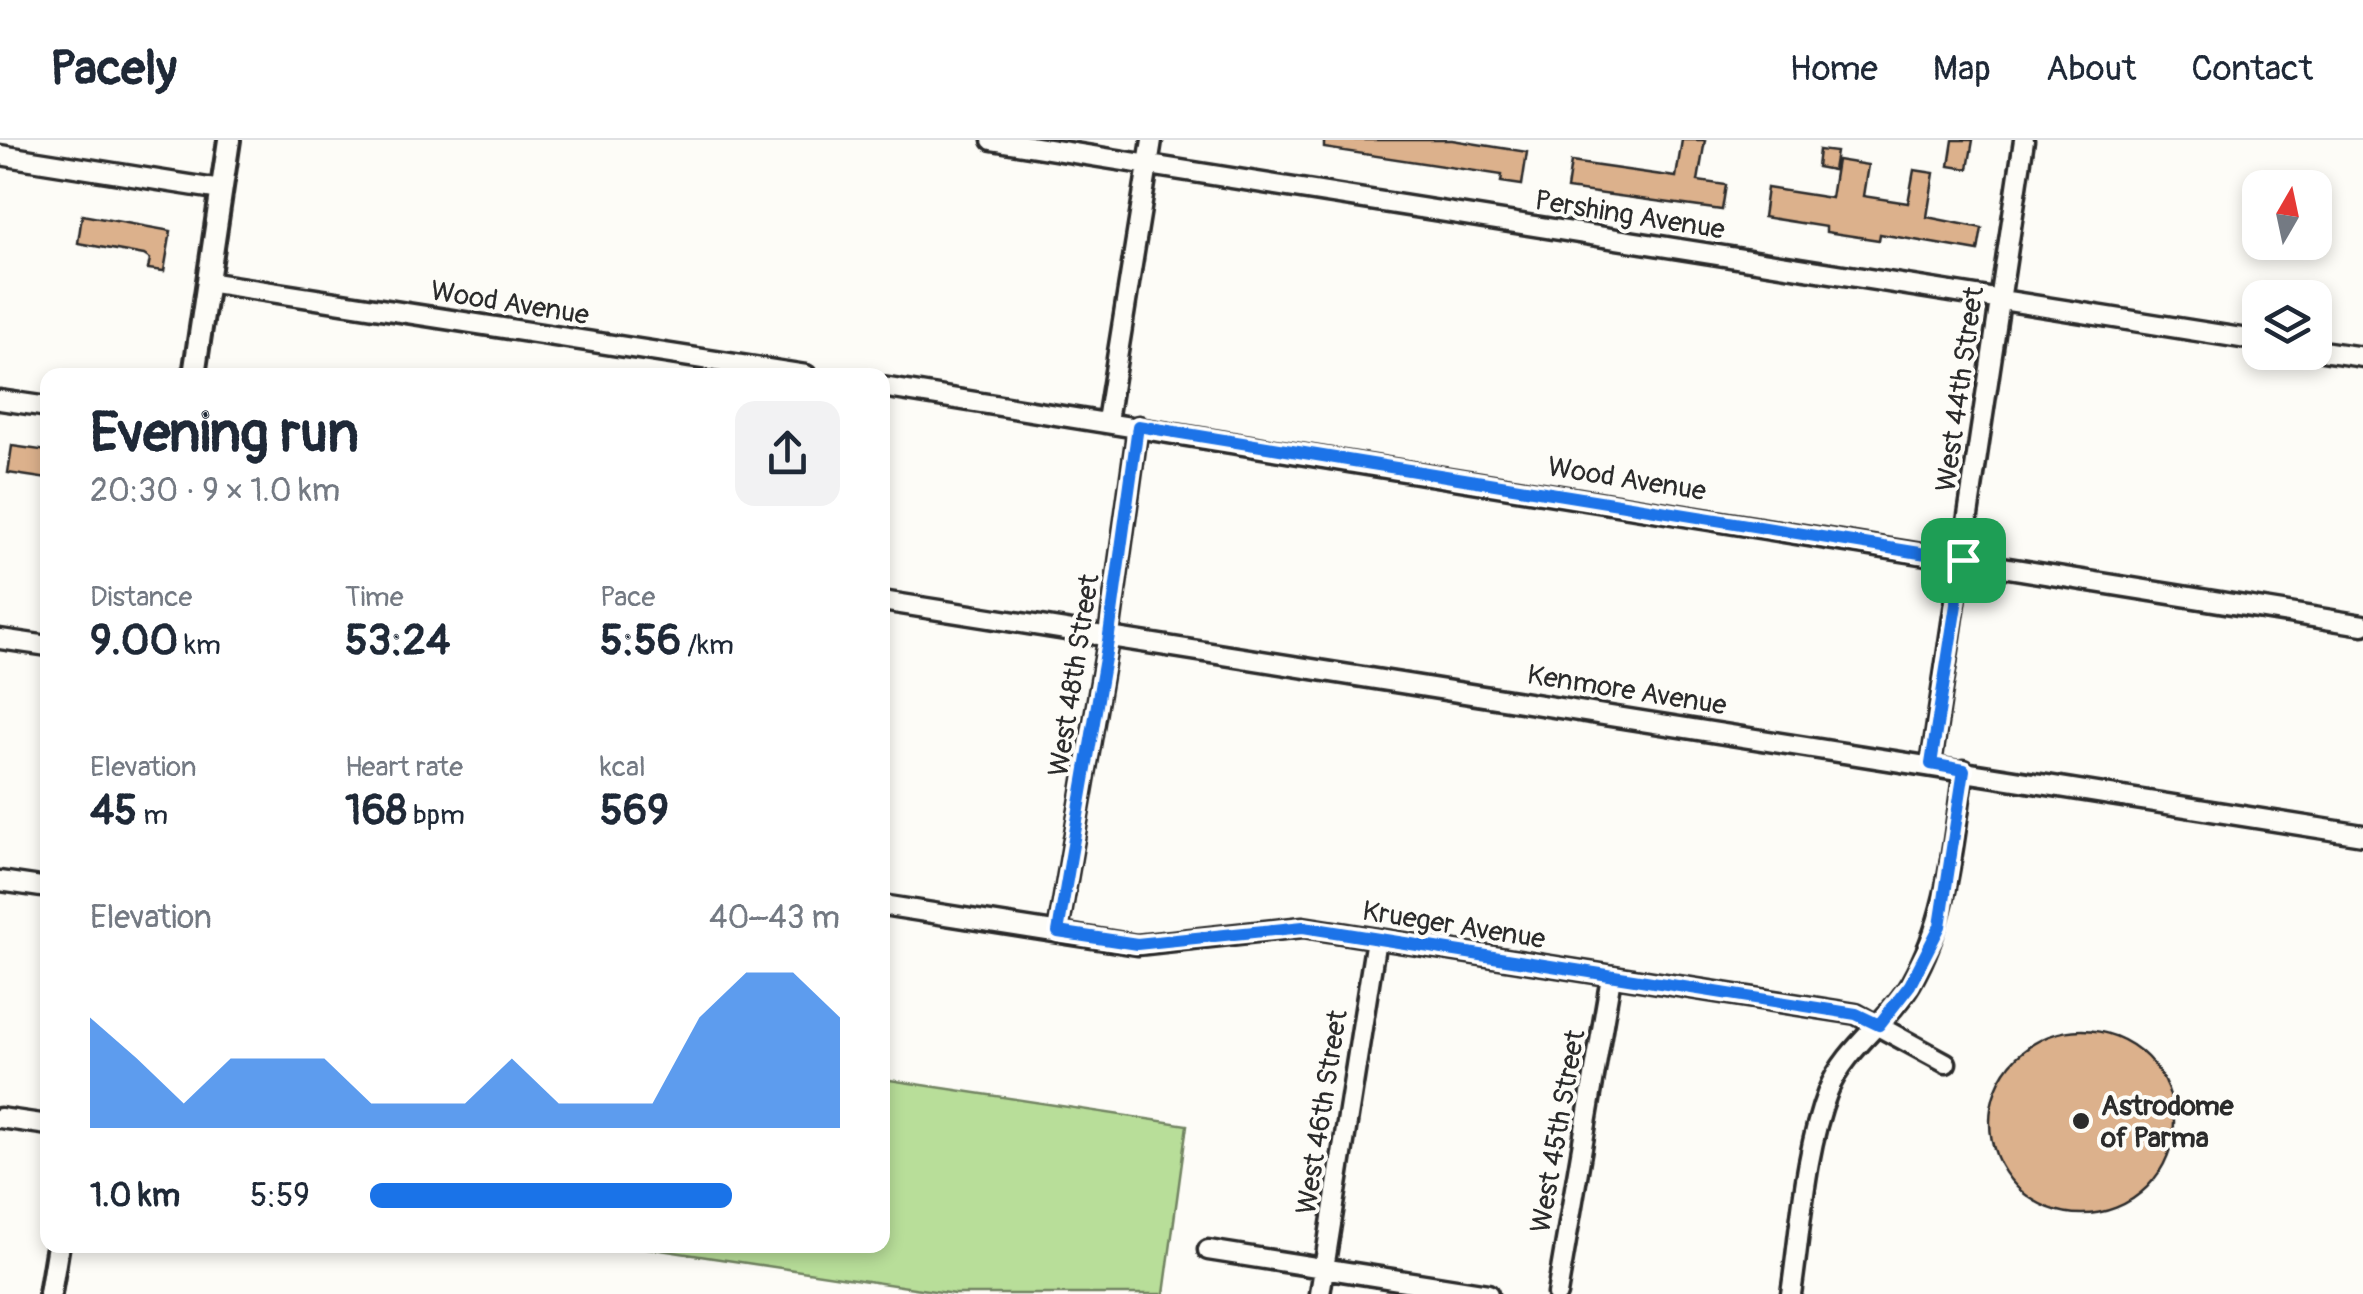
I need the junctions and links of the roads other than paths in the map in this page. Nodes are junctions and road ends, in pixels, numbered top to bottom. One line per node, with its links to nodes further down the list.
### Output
1 (230, 140): 7 (street)
2 (992, 140): 6 (street, Pershing Avenue)
3 (1152, 140): 6 (street)
4 (2024, 140): 9 (street, West 44th Street)
5 (0, 156): 7 (street)
6 (1148, 166): 9 (street, Pershing Avenue); 18 (street)
7 (221, 190): 8 (street)
8 (206, 282): 13 (street); 14 (street, Wood Avenue)
9 (1998, 300): 10 (street, Pershing Avenue); 20 (street, West 44th Street)
10 (2242, 338)
11 (2332, 353): 12 (street)
12 (2363, 358)
13 (195, 368)
14 (761, 368)
15 (890, 388): 18 (street, Wood Avenue)
16 (0, 400): 17 (street)
17 (40, 406)
18 (1107, 422): 19 (street, Wood Avenue)
19 (1138, 426): 20 (street, Wood Avenue); 23 (street, West 48th Street)
20 (1963, 560): 22 (street, Wood Avenue); 26 (street, West 44th Street)
21 (890, 602): 23 (street, Kenmore Avenue)
22 (2363, 625)
23 (1109, 635): 26 (street, Kenmore Avenue); 32 (street, West 48th Street)
24 (0, 638): 25 (street)
25 (40, 645)
26 (1931, 764): 27 (street, Kenmore Avenue)
27 (1964, 770): 28 (street, Kenmore Avenue); 35 (street)
28 (2363, 836)
29 (0, 881): 30 (street)
30 (40, 887)
31 (890, 905): 32 (street, Krueger Avenue)
32 (1058, 932): 33 (street, Krueger Avenue)
33 (1376, 939): 34 (street, Krueger Avenue); 41 (street, West 46th Street)
34 (1611, 977): 35 (street, Krueger Avenue); 45 (street, West 45th Street)
35 (1879, 1025): 36 (street, Krueger Avenue); 46 (street)
36 (1946, 1063)
37 (0, 1118): 38 (street)
38 (40, 1125)
39 (1208, 1250): 41 (street)
40 (57, 1253): 42 (street)
41 (1325, 1268): 43 (street, West 46th Street); 44 (street)
42 (50, 1294)
43 (1320, 1294)
44 (1488, 1294)
45 (1557, 1294)
46 (1791, 1294)

